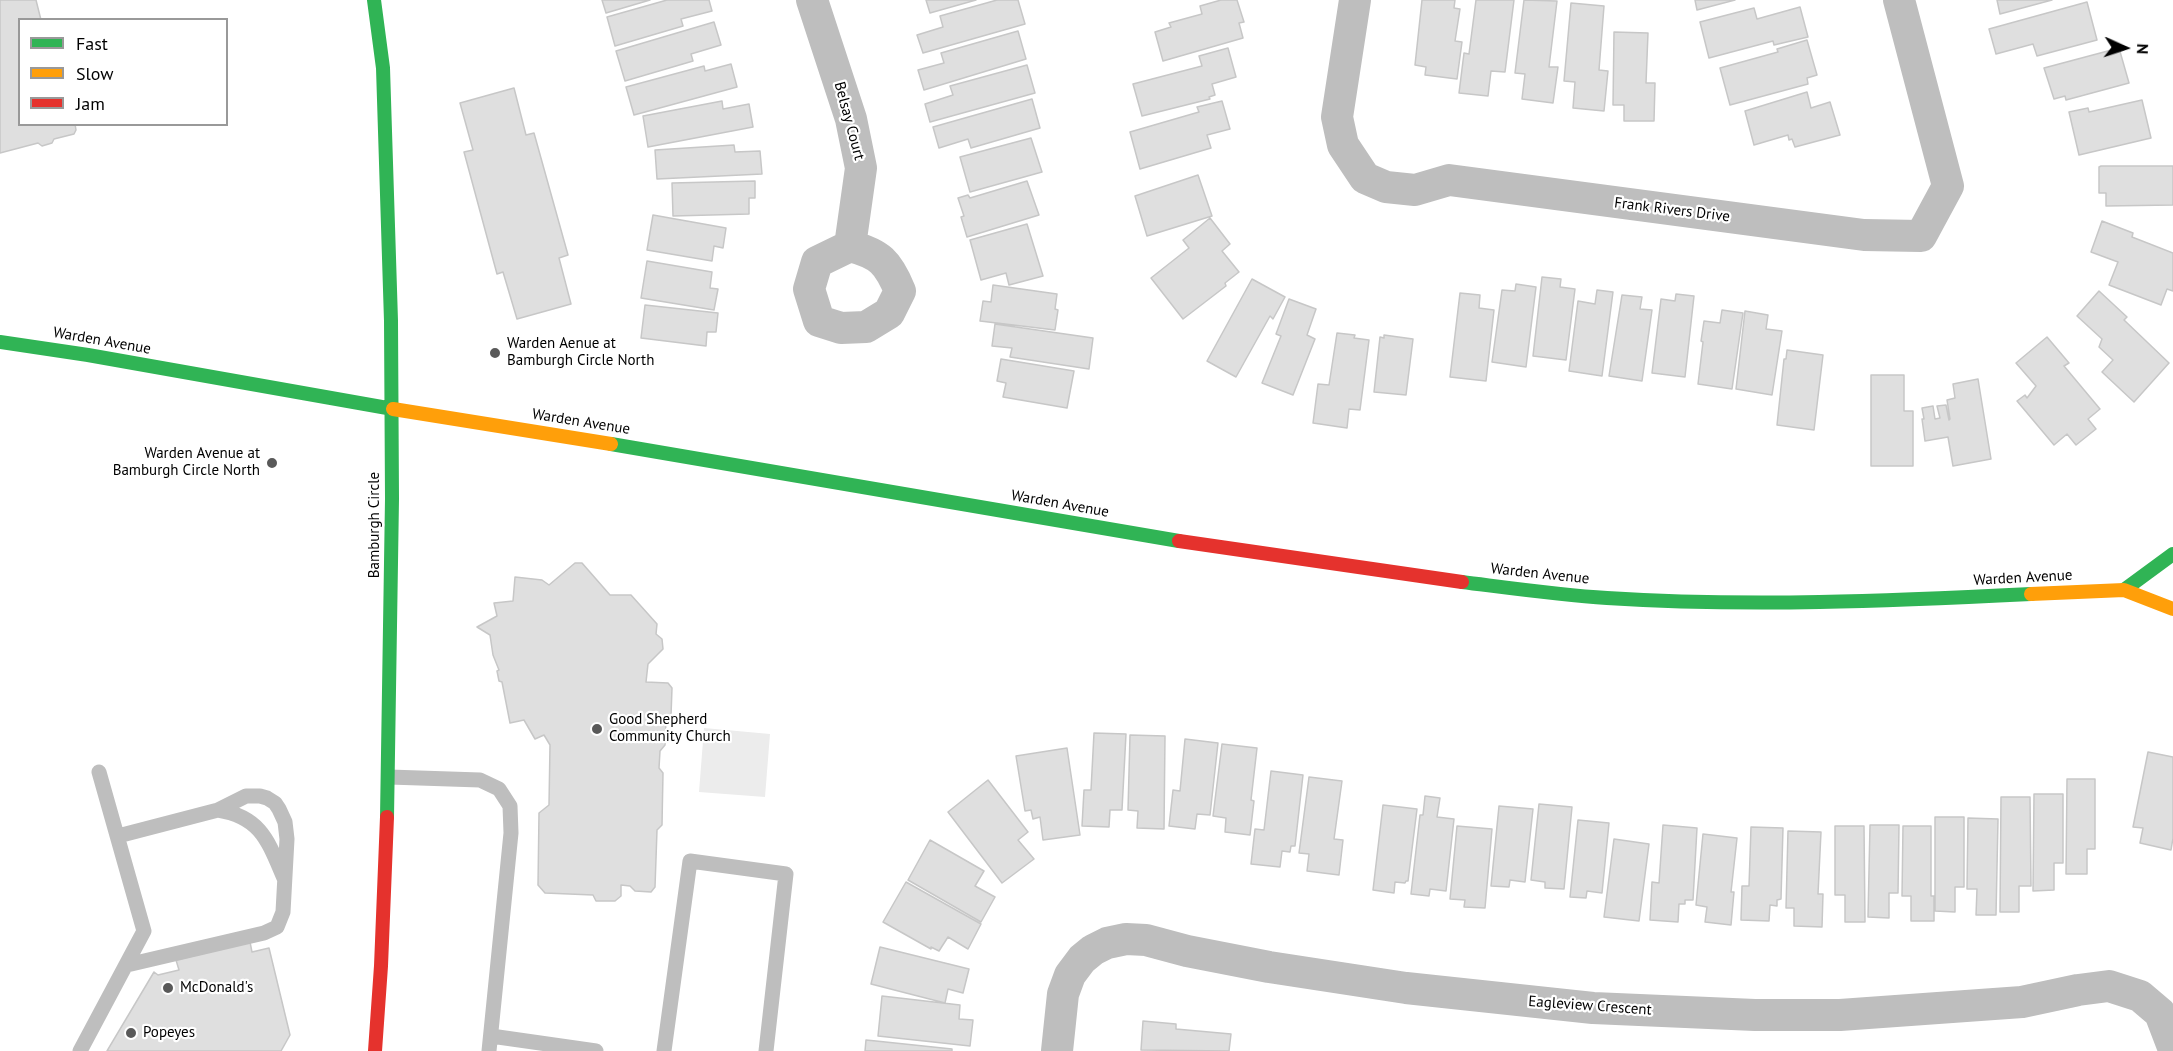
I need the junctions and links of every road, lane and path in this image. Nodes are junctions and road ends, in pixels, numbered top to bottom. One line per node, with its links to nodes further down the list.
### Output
1 (374, 0): 7 (main road, Bamburgh Circle)
2 (812, 0): 5 (street, Belsay Court)
3 (1354, 0): 4 (street, Frank Rivers Drive)
4 (1899, 0)
5 (850, 246)
6 (0, 342): 7 (main road, Warden Avenue)
7 (392, 408): 9 (main road, Warden Avenue); 12 (main road, Bamburgh Circle)
8 (2173, 555): 9 (main road)
9 (2124, 590): 10 (main road, Warden Avenue)
10 (2173, 609)
11 (99, 772): 14 (lane)
12 (388, 777): 17 (lane); 21 (main road, Bamburgh Circle)
13 (218, 810): 14 (lane); 15 (lane); 15 (lane)
14 (118, 836): 16 (lane)
15 (284, 878): 16 (lane)
16 (127, 965): 20 (lane)
17 (490, 1044): 19 (lane)
18 (2173, 1047): 25 (street, Eagleview Crescent)
19 (572, 1049): 22 (lane)
20 (80, 1051)
21 (375, 1051)
22 (596, 1051)
23 (664, 1051): 24 (lane)
24 (766, 1051)
25 (1057, 1051)

